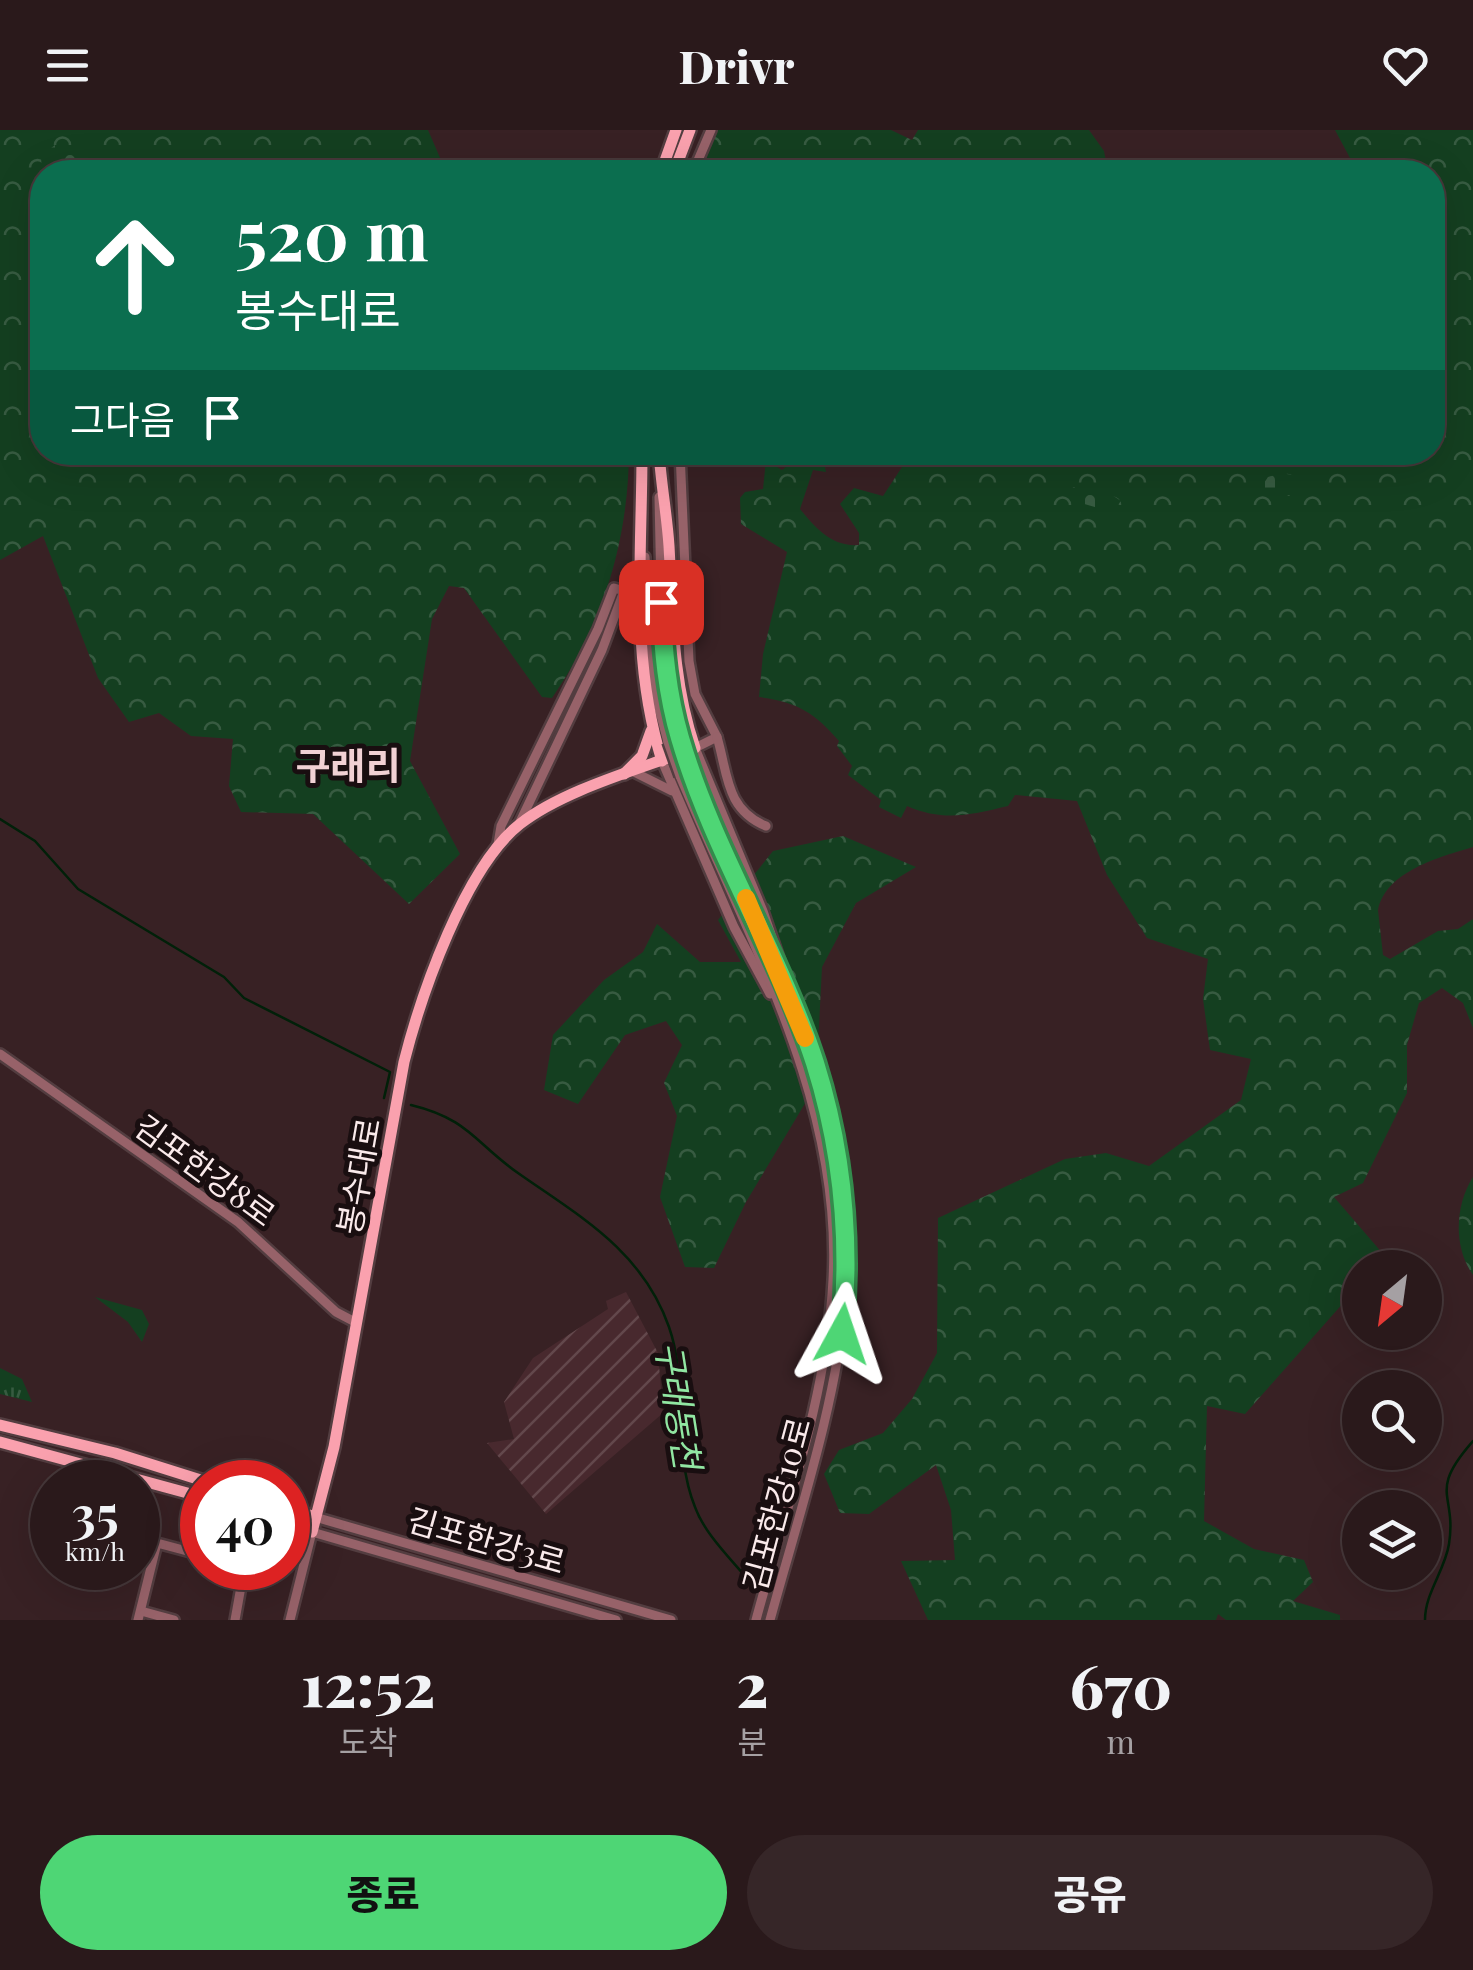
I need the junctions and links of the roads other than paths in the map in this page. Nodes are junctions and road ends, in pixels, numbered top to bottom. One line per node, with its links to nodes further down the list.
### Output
1 (676, 130): 4 (main road)
2 (690, 130): 5 (main road)
3 (712, 130): 6 (street)
4 (665, 160)
5 (679, 160)
6 (699, 160)
7 (642, 465): 11 (main road)
8 (660, 465): 10 (main road)
9 (681, 465): 13 (street)
10 (660, 471): 14 (main road); 25 (street, 김포한강10로, bridge)
11 (642, 500): 12 (main road); 26 (street, 김포한강10로, bridge)
12 (650, 722): 15 (main road); 17 (main road)
13 (717, 737): 14 (street); 23 (street)
14 (695, 748): 15 (main road, 봉수대로); 25 (street)
15 (662, 761): 16 (main road, 봉수대로); 19 (street)
16 (634, 772): 17 (main road, 봉수대로); 19 (street)
17 (619, 778): 21 (main road, 봉수대로)
18 (533, 788): 20 (street, 봉수대로); 21 (street); 22 (street, 봉수대로)
19 (677, 796): 26 (street)
20 (513, 798): 22 (street); 24 (street, 봉수대로)
21 (548, 807): 22 (main road, 봉수대로)
22 (519, 824): 24 (main road, 봉수대로)
23 (766, 826)
24 (498, 844): 28 (main road, 봉수대로)
25 (794, 1011): 45 (street, 김포한강10로)
26 (782, 1014): 44 (street, 김포한강10로)
27 (0, 1052): 28 (street, 김포한강8로)
28 (356, 1322): 34 (main road, 봉수대로)
29 (0, 1424): 31 (main road)
30 (1, 1442): 32 (main road)
31 (180, 1473)
32 (180, 1492)
33 (310, 1515): 34 (main road, 김포한강3로)
34 (315, 1517): 35 (main road, 봉수대로); 43 (street, 김포한강3로)
35 (312, 1532): 41 (street); 42 (street, 김포한강3로)
36 (180, 1550): 38 (street)
37 (240, 1590): 40 (street)
38 (139, 1616): 39 (street)
39 (174, 1620)
40 (235, 1620)
41 (290, 1620)
42 (616, 1620)
43 (671, 1620)
44 (756, 1620)
45 (770, 1620)

